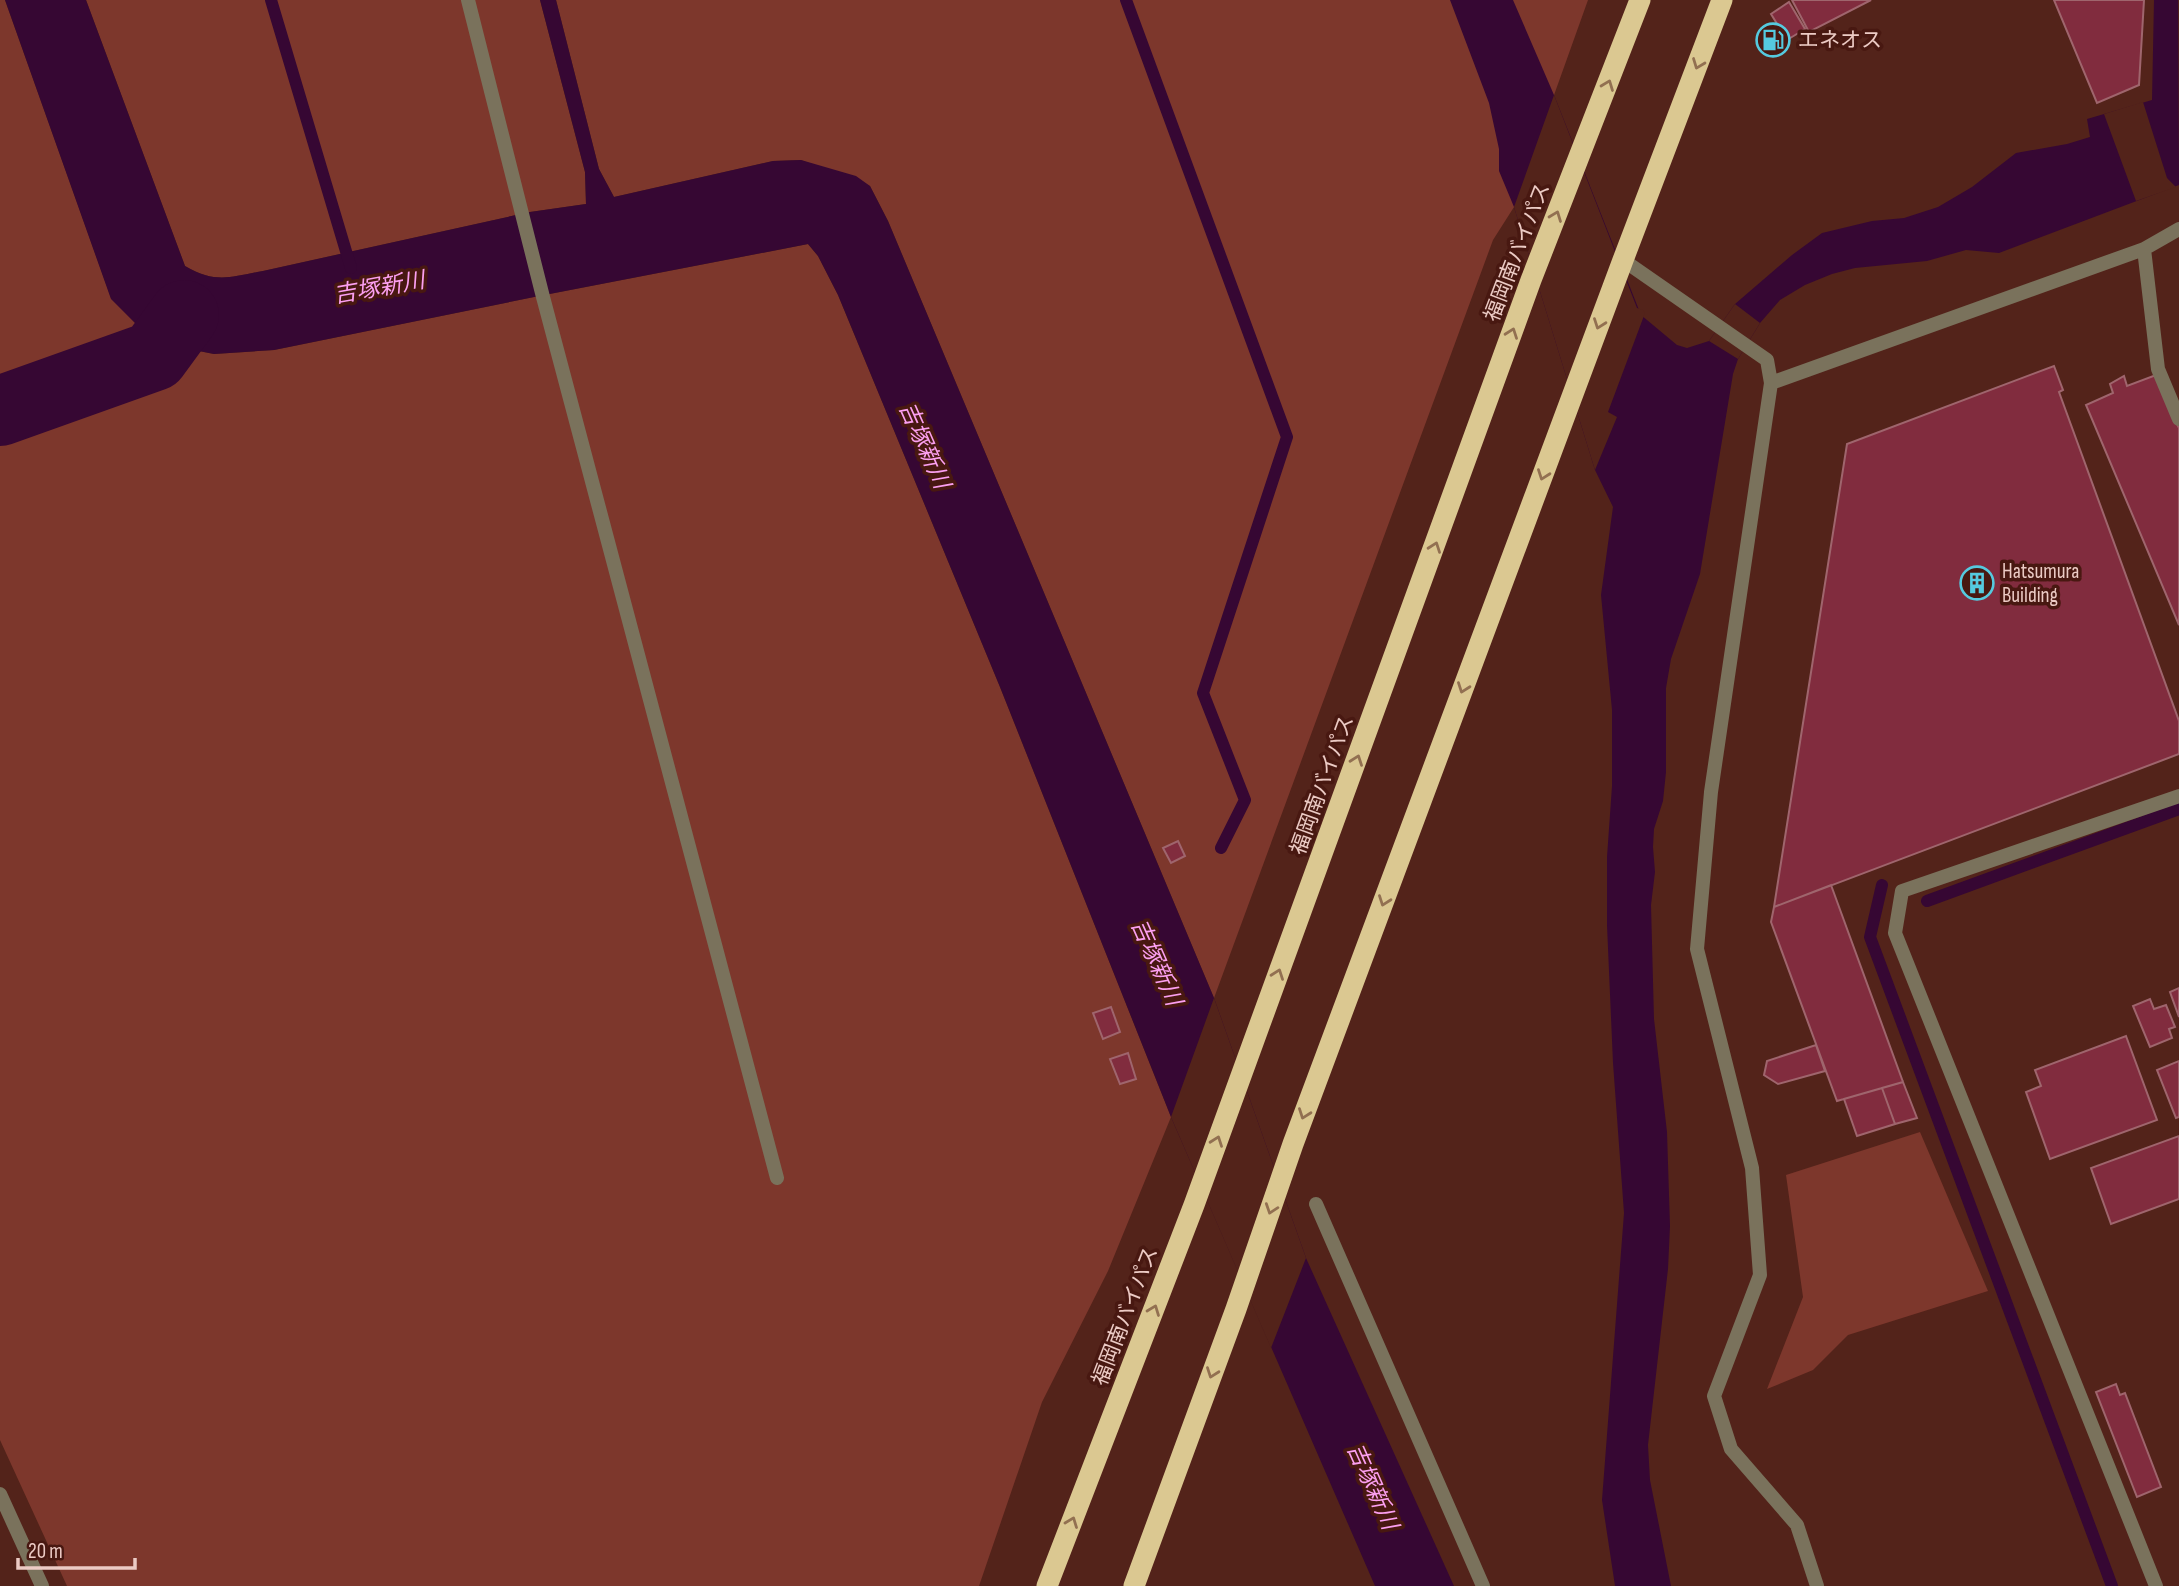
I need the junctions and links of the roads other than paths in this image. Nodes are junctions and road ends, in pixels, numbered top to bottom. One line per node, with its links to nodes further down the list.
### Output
1 (467, 0): 10 (street)
2 (1640, 0): 14 (highway, 福岡南バイパス, one-way to 2)
3 (1722, 0): 6 (highway, one-way to 6)
4 (2179, 229): 5 (street)
5 (2144, 249): 7 (street); 8 (street)
6 (1623, 260): 7 (street); 15 (highway, one-way to 15)
7 (1771, 383): 17 (street)
8 (2179, 419)
9 (2179, 796): 18 (street)
10 (777, 1178)
11 (1316, 1204): 16 (street)
12 (0, 1494): 13 (street)
13 (42, 1586)
14 (1048, 1586)
15 (1134, 1586)
16 (1483, 1586)
17 (1817, 1586)
18 (2156, 1586)

